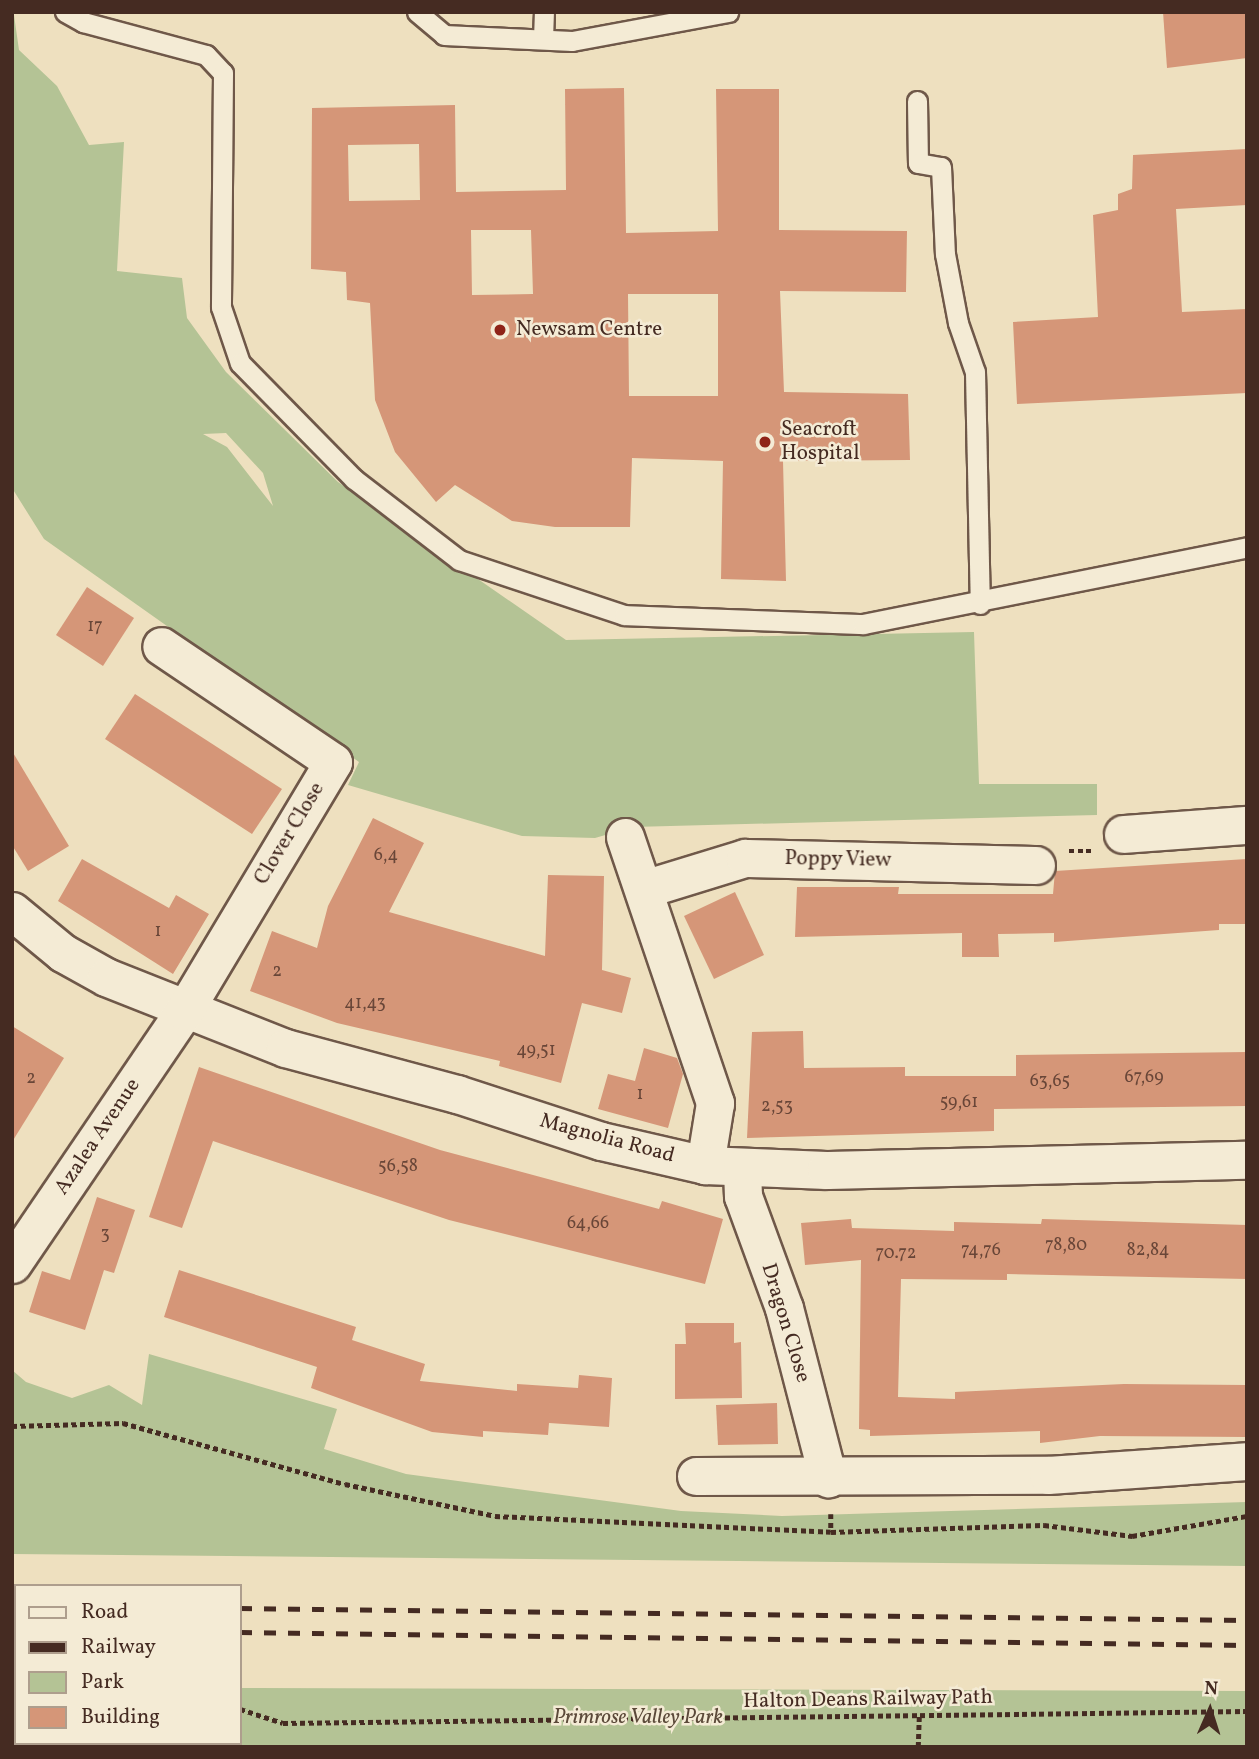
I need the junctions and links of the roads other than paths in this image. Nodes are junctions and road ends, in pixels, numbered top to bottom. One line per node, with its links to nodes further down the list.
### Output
1 (65, 12): 8 (lane)
2 (417, 12): 5 (lane)
3 (544, 12): 5 (lane)
4 (728, 12): 5 (lane)
5 (543, 39)
6 (917, 102): 8 (lane)
7 (1247, 548): 8 (lane)
8 (980, 604)
9 (161, 646): 16 (street, Clover Close)
10 (1247, 825): 11 (street)
11 (1123, 834)
12 (625, 837): 14 (street)
13 (1036, 865): 14 (street, Poppy View)
14 (644, 889): 18 (street)
15 (12, 911): 16 (street, Magnolia Road)
16 (184, 1011): 18 (street, Magnolia Road); 20 (street, Azalea Avenue)
17 (1247, 1160): 19 (street, Magnolia Road)
18 (705, 1165): 19 (street, Magnolia Road)
19 (742, 1168): 23 (street, Dragon Close)
20 (12, 1264)
21 (1247, 1461): 23 (street)
22 (696, 1476): 23 (street)
23 (828, 1478)

